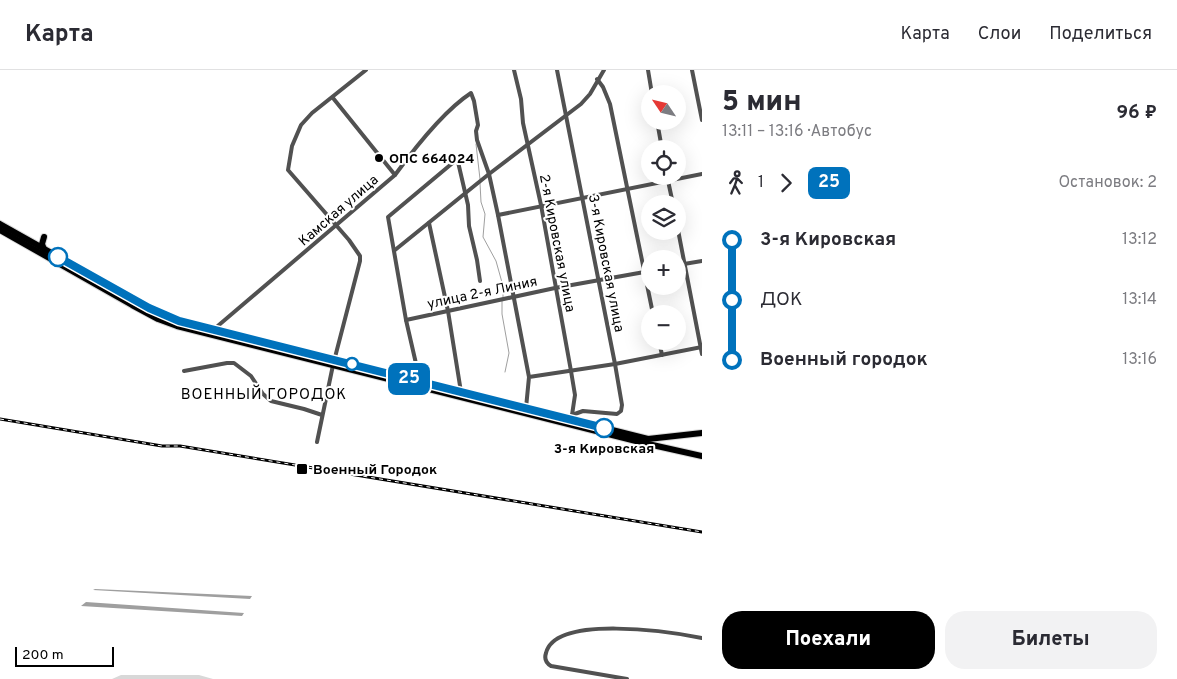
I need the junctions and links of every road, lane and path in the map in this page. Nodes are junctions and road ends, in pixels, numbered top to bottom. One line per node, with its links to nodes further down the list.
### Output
1 (366, 70): 9 (street)
2 (514, 70): 12 (street, 2-я Кировская улица)
3 (557, 70): 10 (street, 3-я Кировская улица)
4 (604, 70): 7 (street)
5 (648, 70): 8 (street)
6 (692, 70): 11 (street)
7 (597, 79): 10 (street); 18 (street)
8 (650, 85)
9 (333, 98): 15 (street); 25 (street)
10 (566, 115): 12 (street); 20 (street, 3-я Кировская улица)
11 (702, 120)
12 (528, 144): 13 (street); 21 (street, 2-я Кировская улица)
13 (489, 174): 15 (street, Камская улица); 19 (street); 22 (street)
14 (702, 174): 16 (street)
15 (395, 175): 25 (street, Камская улица)
16 (686, 176)
17 (641, 185): 18 (street)
18 (626, 189): 20 (street); 30 (street)
19 (464, 194): 23 (street); 29 (street); 36 (street)
20 (582, 197): 21 (street); 35 (street, 3-я Кировская улица)
21 (541, 205): 22 (street); 37 (street, 2-я Кировская улица)
22 (498, 215): 38 (street)
23 (429, 223): 29 (street); 39 (street)
24 (0, 224): 28 (main road)
25 (336, 226): 41 (street, Камская улица); 46 (street)
26 (0, 230): 46 (main road)
27 (44, 237): 28 (main road)
28 (44, 249): 41 (main road)
29 (394, 250): 40 (street)
30 (641, 258)
31 (702, 261): 32 (street)
32 (686, 264)
33 (641, 273): 35 (street, улица 2-я Линия)
34 (686, 274): 42 (street)
35 (599, 280): 37 (street, улица 2-я Линия); 47 (street, 3-я Кировская улица)
36 (480, 281)
37 (555, 288): 38 (street, улица 2-я Линия); 49 (street, 2-я Кировская улица)
38 (513, 297): 39 (street, улица 2-я Линия); 50 (street)
39 (448, 311): 40 (street, улица 2-я Линия); 52 (street)
40 (406, 320): 51 (street)
41 (213, 330): 46 (main road)
42 (701, 347): 44 (street); 45 (street)
43 (661, 350): 45 (street)
44 (702, 354)
45 (662, 355): 47 (street)
46 (333, 362): 51 (main road); 54 (street); 59 (main road)
47 (616, 364): 49 (street); 55 (street, 3-я Кировская улица)
48 (184, 371): 54 (street)
49 (571, 371): 50 (street); 55 (street, 2-я Кировская улица)
50 (529, 377): 53 (street)
51 (420, 382): 52 (main road)
52 (462, 392): 53 (main road)
53 (526, 408): 55 (main road)
54 (322, 415): 58 (street)
55 (571, 417): 57 (main road)
56 (702, 433): 57 (main road)
57 (683, 436): 59 (main road)
58 (317, 442)
59 (682, 451): 60 (main road)
60 (702, 456)
61 (702, 638): 62 (street)
62 (627, 679)

